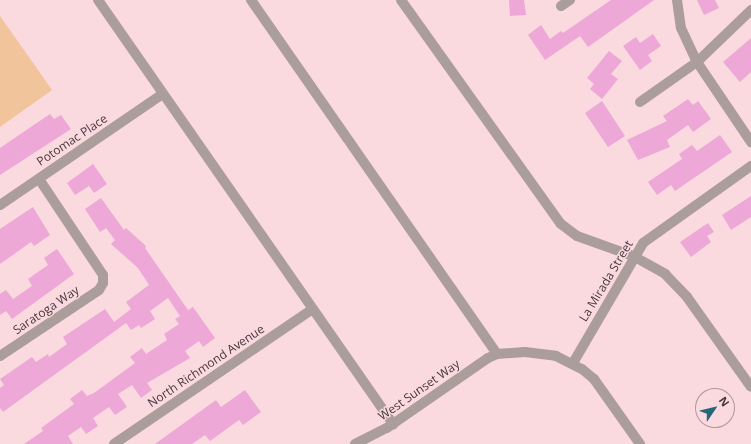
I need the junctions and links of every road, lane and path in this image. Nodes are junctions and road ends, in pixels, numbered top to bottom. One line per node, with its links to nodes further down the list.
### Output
1 (98, 0): 9 (street)
2 (251, 0): 18 (street)
3 (401, 0): 15 (street)
4 (570, 0): 6 (street)
5 (677, 0): 8 (street)
6 (561, 6)
7 (751, 10): 8 (street)
8 (697, 62): 10 (street); 11 (street)
9 (163, 94): 13 (street, Potomac Place); 17 (street)
10 (640, 102)
11 (751, 142)
12 (751, 166): 15 (street, La Mirada Street)
13 (38, 179): 14 (street); 16 (street, Potomac Place)
14 (0, 205)
15 (633, 256): 20 (street, La Mirada Street); 21 (street)
16 (103, 283): 19 (street, Saratoga Way)
17 (313, 309): 22 (street); 23 (street, North Richmond Avenue)
18 (497, 354): 20 (street); 22 (street, West Sunset Way)
19 (0, 356)
20 (573, 363): 25 (street)
21 (751, 387)
22 (393, 424): 24 (street, West Sunset Way)
23 (114, 444)
24 (355, 444)
25 (640, 444)

